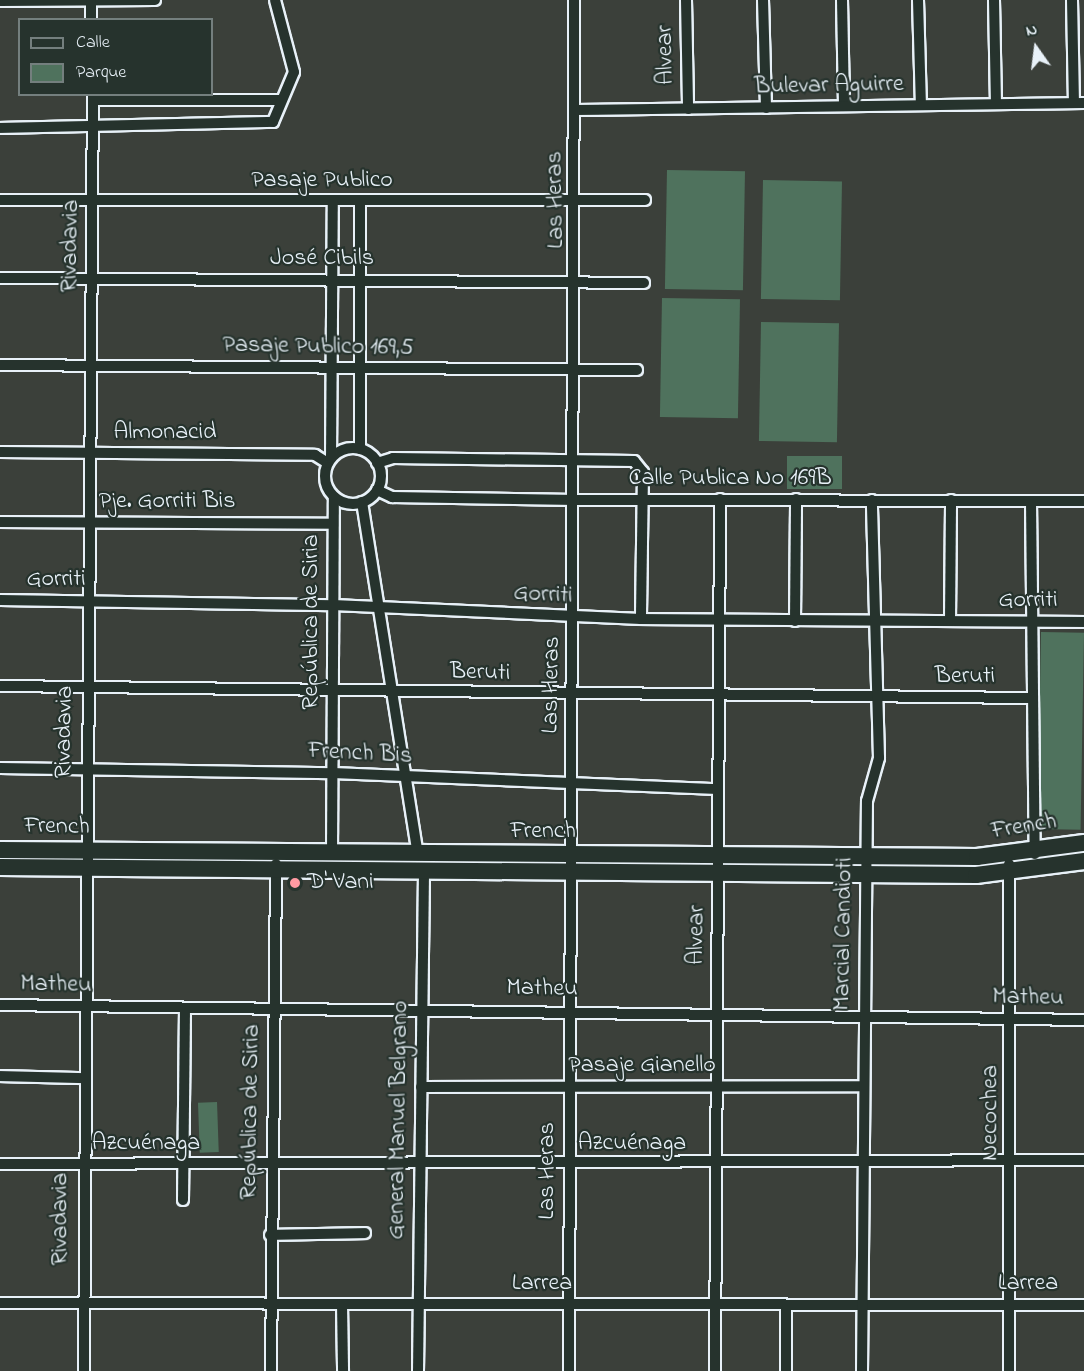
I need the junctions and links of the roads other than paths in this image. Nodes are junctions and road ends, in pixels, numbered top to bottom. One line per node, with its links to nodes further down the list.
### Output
1 (75, 0): 11 (street); 12 (street)
2 (154, 0): 12 (street)
3 (275, 0): 15 (street)
4 (574, 0): 22 (street, Las Heras)
5 (686, 0): 21 (street, Alvear)
6 (763, 0): 20 (street)
7 (842, 0): 19 (street)
8 (918, 0): 18 (street)
9 (994, 0): 17 (street)
10 (1072, 0): 16 (street)
11 (0, 1)
12 (91, 2): 13 (street)
13 (91, 18)
14 (93, 97): 15 (street); 23 (street, Rivadavia)
15 (280, 100): 23 (street)
16 (1079, 103): 17 (street, Bulevar Aguirre)
17 (996, 104): 18 (street, Bulevar Aguirre)
18 (921, 105): 19 (street, Bulevar Aguirre)
19 (844, 106): 20 (street, Bulevar Aguirre)
20 (766, 108): 21 (street, Bulevar Aguirre)
21 (688, 109): 22 (street, Bulevar Aguirre)
22 (575, 110): 27 (street, Las Heras)
23 (93, 127): 24 (street); 26 (street, Rivadavia)
24 (0, 128)
25 (0, 200): 26 (street, Pasaje Publico)
26 (92, 201): 29 (street, Pasaje Publico); 32 (street, Rivadavia)
27 (577, 201): 28 (street, Pasaje Publico); 30 (street, Pasaje Publico); 35 (street, Las Heras)
28 (645, 201)
29 (333, 202): 30 (street, Pasaje Publico); 33 (street)
30 (360, 202): 34 (street)
31 (0, 278): 32 (street, José Cibils)
32 (90, 279): 33 (street, José Cibils); 38 (street, Rivadavia)
33 (332, 280): 34 (street, José Cibils); 39 (street)
34 (359, 280): 35 (street, José Cibils); 40 (street)
35 (577, 283): 36 (street, José Cibils); 41 (street, Las Heras)
36 (644, 283)
37 (0, 365): 38 (street, Pasaje Publico 169,5)
38 (90, 366): 39 (street, Pasaje Publico 169,5); 45 (street, Rivadavia)
39 (331, 368): 40 (street, Pasaje Publico 169,5); 47 (street)
40 (358, 369): 41 (street, Pasaje Publico 169,5); 43 (street)
41 (577, 370): 42 (street, Pasaje Publico 169,5); 46 (street, Las Heras)
42 (637, 370)
43 (360, 449): 47 (street); 48 (street)
44 (0, 452): 45 (street, Almonacid)
45 (90, 454): 47 (street, Almonacid); 61 (street, Rivadavia)
46 (576, 460): 48 (street); 53 (street, Las Heras); 54 (street)
47 (330, 461): 50 (street)
48 (377, 463): 49 (street)
49 (377, 490): 53 (street, Calle Publica No 169B); 59 (street)
50 (334, 497): 59 (street); 62 (street, República de Siria)
51 (720, 499): 52 (street, Calle Publica No 169B); 54 (street, Calle Publica No 169B); 69 (street, Alvear)
52 (796, 499): 55 (street, Calle Publica No 169B); 70 (street)
53 (576, 500): 54 (street, Calle Publica No 169B); 67 (street, Las Heras)
54 (642, 500): 68 (street)
55 (872, 500): 56 (street, Calle Publica No 169B); 71 (street, Marcial Candioti)
56 (951, 500): 57 (street, Calle Publica No 169B); 72 (street)
57 (1031, 501): 58 (street, Calle Publica No 169B); 73 (street)
58 (1084, 501)
59 (362, 502): 66 (street)
60 (0, 522): 61 (street, Pje. Gorriti Bis)
61 (90, 523): 62 (street, Pje. Gorriti Bis); 64 (street, Rivadavia)
62 (333, 524): 65 (street, República de Siria)
63 (0, 600): 64 (street, Gorriti)
64 (89, 601): 65 (street, Gorriti); 76 (street, Rivadavia)
65 (333, 605): 66 (street, Gorriti); 77 (street, República de Siria)
66 (378, 607): 67 (street, Gorriti); 78 (street)
67 (574, 618): 68 (street, Gorriti); 79 (street, Las Heras)
68 (640, 619): 69 (street, Gorriti)
69 (719, 620): 70 (street, Gorriti); 80 (street, Alvear)
70 (795, 621): 71 (street, Gorriti)
71 (873, 621): 72 (street, Gorriti); 81 (street, Marcial Candioti)
72 (950, 621): 73 (street, Gorriti)
73 (1031, 622): 74 (street, Gorriti); 82 (street)
74 (1084, 622)
75 (0, 686): 76 (street, Beruti)
76 (87, 686): 77 (street, Beruti); 84 (street, Rivadavia)
77 (333, 690): 78 (street, Beruti); 85 (street, República de Siria)
78 (391, 691): 79 (street, Beruti); 86 (street)
79 (574, 697): 80 (street, Beruti); 87 (street, Las Heras)
80 (718, 698): 81 (street, Beruti); 88 (street, Alvear)
81 (874, 698): 82 (street, Beruti); 100 (street, Marcial Candioti)
82 (1031, 698): 92 (street)
83 (0, 768): 84 (street, French Bis)
84 (86, 769): 85 (street, French Bis); 93 (street, Rivadavia)
85 (333, 773): 86 (street, French Bis); 91 (street, República de Siria)
86 (406, 778): 87 (street, French Bis); 96 (street)
87 (572, 785): 88 (street, French Bis); 98 (street, Las Heras)
88 (718, 789): 99 (street, Alvear)
89 (1084, 843): 92 (main road, French)
90 (0, 850): 93 (main road, French)
91 (332, 855): 95 (main road, French); 96 (main road, French)
92 (1037, 858): 94 (main road, French); 97 (main road, French)
93 (84, 860): 95 (main road, French); 101 (main road, French); 103 (street, Rivadavia)
94 (1084, 861)
95 (276, 862): 96 (main road, French); 105 (street, República de Siria)
96 (421, 863): 98 (main road, French); 106 (street, General Manuel Belgrano)
97 (1009, 863): 100 (main road, French); 110 (street, Necochea)
98 (570, 864): 99 (main road, French); 107 (street, Las Heras)
99 (718, 865): 100 (main road, French); 108 (street, Alvear)
100 (868, 866): 109 (street, Marcial Candioti)
101 (0, 867)
102 (0, 1005): 103 (street, Matheu)
103 (84, 1006): 104 (street, Matheu); 113 (street, Rivadavia)
104 (185, 1008): 105 (street, Matheu); 121 (street)
105 (273, 1008): 106 (street, Matheu); 122 (street, República de Siria)
106 (422, 1008): 107 (street, Matheu); 115 (street, General Manuel Belgrano)
107 (571, 1010): 108 (street, Matheu); 117 (street, Las Heras)
108 (716, 1013): 109 (street, Matheu); 116 (street, Alvear)
109 (864, 1015): 110 (street, Matheu); 114 (street, Marcial Candioti)
110 (1012, 1019): 111 (street, Matheu); 118 (street, Necochea)
111 (1084, 1020)
112 (0, 1077): 113 (street)
113 (83, 1078): 124 (street, Rivadavia)
114 (863, 1086): 116 (street, Pasaje Gianello); 123 (street, Marcial Candioti)
115 (421, 1087): 117 (street, Pasaje Gianello); 125 (street, General Manuel Belgrano)
116 (716, 1087): 117 (street, Pasaje Gianello); 127 (street, Alvear)
117 (569, 1088): 126 (street, Las Heras)
118 (1012, 1158): 119 (street, Azcuénaga); 123 (street, Azcuénaga); 137 (street, Necochea)
119 (1084, 1160)
120 (0, 1164): 124 (street, Azcuénaga)
121 (183, 1164): 122 (street, Azcuénaga); 124 (street, Azcuénaga); 128 (street)
122 (270, 1164): 125 (street, Azcuénaga); 130 (street, República de Siria)
123 (863, 1164): 127 (street, Azcuénaga); 141 (street, Marcial Candioti)
124 (82, 1165): 132 (street, Rivadavia)
125 (420, 1165): 126 (street, Azcuénaga); 135 (street, General Manuel Belgrano)
126 (569, 1165): 127 (street, Azcuénaga); 136 (street, Las Heras)
127 (717, 1165): 139 (street, Alvear)
128 (183, 1200)
129 (365, 1233): 130 (street)
130 (270, 1235): 133 (street, República de Siria)
131 (0, 1303): 132 (street, Larrea)
132 (83, 1303): 133 (street, Larrea); 142 (street, Rivadavia)
133 (270, 1304): 134 (street, Larrea); 143 (street, República de Siria)
134 (342, 1304): 135 (street, Larrea); 144 (street)
135 (417, 1305): 136 (street, Larrea); 145 (street, General Manuel Belgrano)
136 (569, 1305): 139 (street, Larrea); 146 (street, Las Heras)
137 (1010, 1305): 138 (street, Larrea); 141 (street, Larrea); 150 (street, Necochea)
138 (1084, 1305)
139 (714, 1306): 140 (street, Larrea); 147 (street, Alvear)
140 (786, 1306): 141 (street, Larrea); 148 (street)
141 (862, 1306): 149 (street, Marcial Candioti)
142 (84, 1371)
143 (271, 1371)
144 (343, 1371)
145 (418, 1371)
146 (569, 1371)
147 (715, 1371)
148 (786, 1371)
149 (862, 1371)
150 (1010, 1371)

